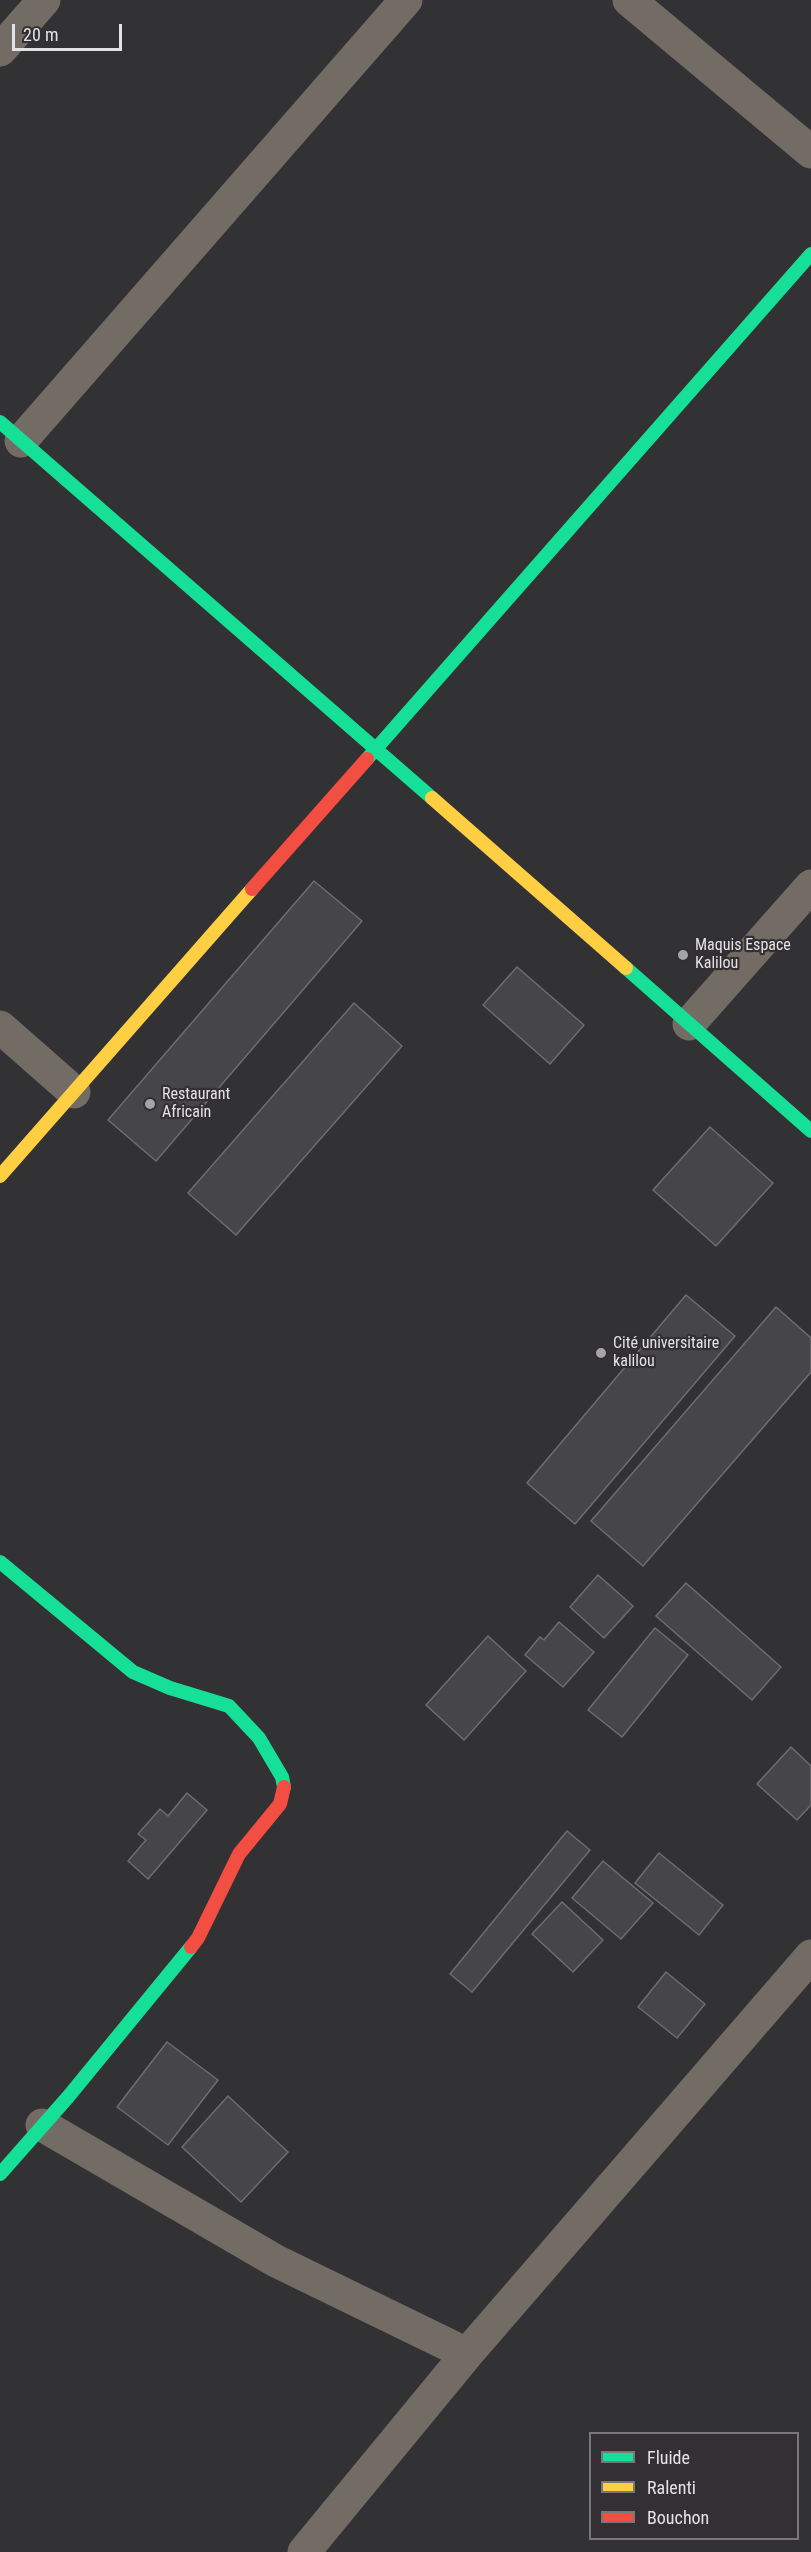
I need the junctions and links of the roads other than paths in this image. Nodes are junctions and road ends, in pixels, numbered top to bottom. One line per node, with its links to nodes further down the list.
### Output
1 (44, 0): 4 (street)
2 (405, 0): 7 (street)
3 (629, 0): 5 (street)
4 (0, 50)
5 (811, 152)
6 (811, 254): 8 (street)
7 (11, 431): 8 (street)
8 (375, 747): 10 (street); 12 (street)
9 (811, 886): 10 (street)
10 (689, 1024): 13 (street)
11 (0, 1027): 12 (street)
12 (74, 1092): 14 (street)
13 (811, 1131)
14 (0, 1176)
15 (0, 1562): 17 (street)
16 (811, 1956): 19 (street)
17 (42, 2125): 18 (street); 19 (street)
18 (0, 2174)
19 (467, 2354): 20 (street)
20 (304, 2552)

